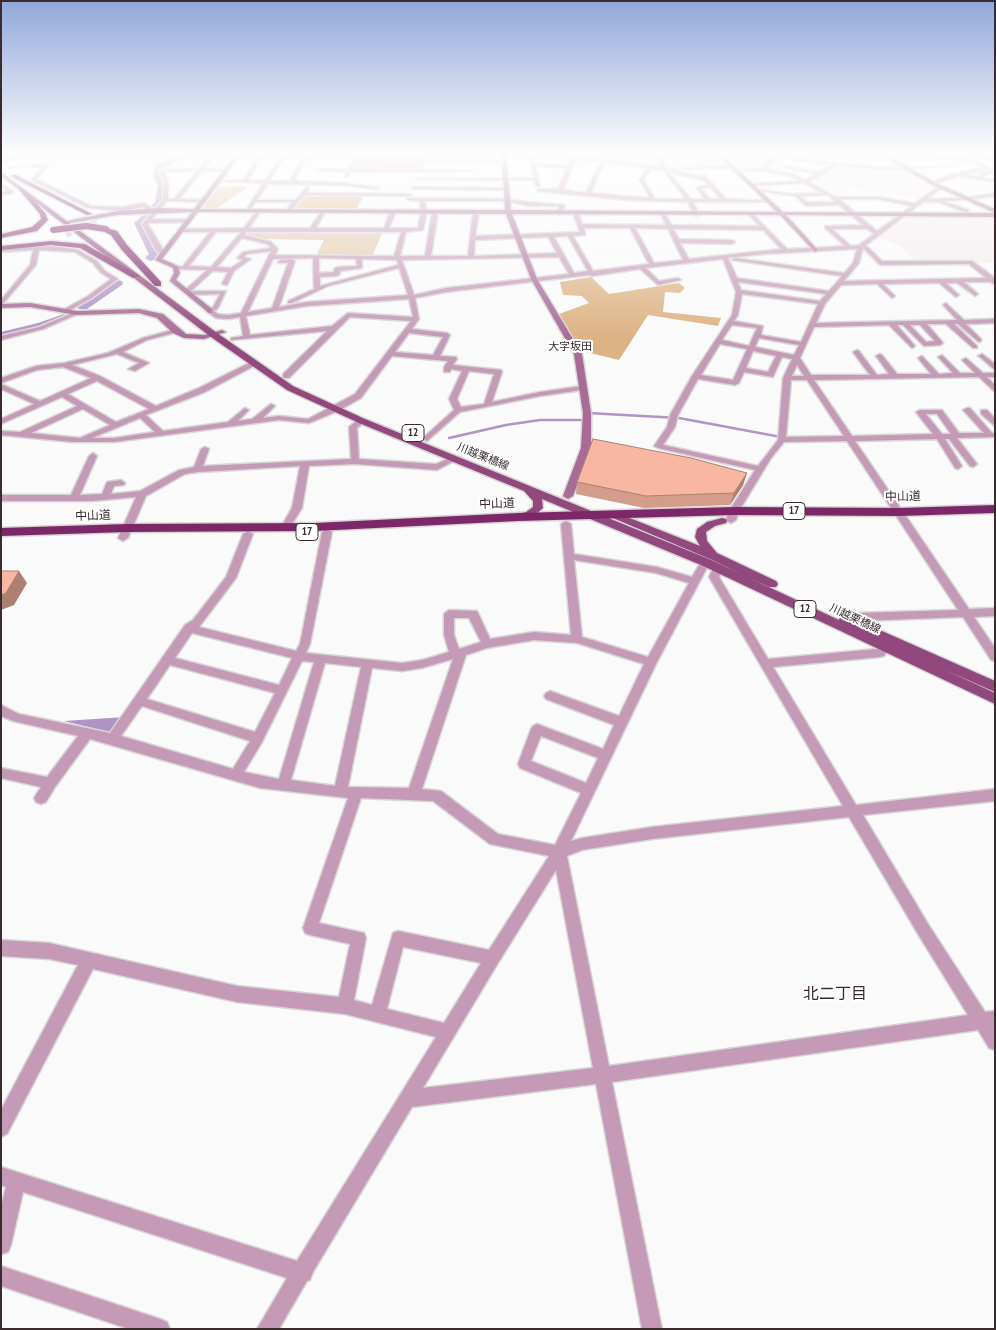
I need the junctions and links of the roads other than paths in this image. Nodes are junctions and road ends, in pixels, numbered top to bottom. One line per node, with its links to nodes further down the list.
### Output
1 (44, 216): 46 (highway)
2 (57, 216): 24 (main road, 川越栗橋線 / 12)
3 (69, 216): 21 (main road, 川越栗橋線 / 12)
4 (98, 216): 21 (street)
5 (151, 216): 22 (street)
6 (192, 216): 23 (street)
7 (255, 216): 34 (street)
8 (320, 216): 35 (street)
9 (391, 216): 36 (street)
10 (423, 216): 37 (street)
11 (434, 216): 65 (street)
12 (475, 216): 47 (street)
13 (510, 216): 45 (street)
14 (577, 216): 25 (street)
15 (621, 216): 26 (street)
16 (665, 216): 28 (street)
17 (753, 216): 31 (street)
18 (784, 216): 55 (street)
19 (855, 216): 29 (street)
20 (901, 216): 40 (street)
21 (74, 220): 24 (street); 89 (main road, 川越栗橋線 / 12)
22 (146, 221): 23 (street); 57 (street)
23 (188, 221): 32 (street)
24 (65, 222): 79 (main road, 川越栗橋線 / 12)
25 (580, 226): 26 (street); 44 (street)
26 (622, 226): 27 (street)
27 (631, 226): 28 (street); 70 (street)
28 (672, 227): 30 (street); 38 (street)
29 (869, 227): 40 (street); 51 (street)
30 (724, 228): 31 (street); 39 (street)
31 (764, 228): 56 (street)
32 (180, 230): 33 (street); 57 (street)
33 (214, 230): 34 (street); 72 (street)
34 (245, 230): 35 (street); 42 (street)
35 (312, 230): 36 (street)
36 (386, 230): 37 (street)
37 (404, 230): 64 (street)
38 (675, 234): 39 (street); 48 (street)
39 (728, 234): 49 (street)
40 (877, 234): 50 (street)
41 (66, 235): 52 (highway)
42 (242, 236): 54 (street); 74 (street)
43 (552, 236): 44 (street); 45 (street); 58 (street)
44 (570, 236): 76 (street)
45 (518, 237): 47 (street); 63 (street)
46 (1, 238): 89 (highway, bridge)
47 (472, 238): 62 (street)
48 (678, 241): 49 (street); 68 (street)
49 (732, 242): 59 (street)
50 (862, 245): 51 (street); 78 (street); 86 (street)
51 (850, 247): 55 (street)
52 (1, 248): 53 (street); 79 (highway)
53 (36, 248): 101 (street); 103 (street)
54 (275, 249): 67 (street); 75 (street)
55 (815, 250): 56 (street)
56 (786, 251): 59 (street)
57 (162, 252): 71 (street)
58 (561, 254): 63 (street); 80 (street)
59 (739, 255): 66 (street)
60 (316, 256): 61 (street); 67 (street); 77 (street)
61 (359, 257): 64 (street); 77 (street)
62 (471, 257): 63 (street); 65 (street)
63 (525, 257): 81 (street)
64 (399, 258): 65 (street); 69 (street)
65 (428, 258)
66 (725, 258): 68 (street); 78 (street); 83 (street)
67 (270, 260): 102 (street); 106 (street)
68 (687, 262): 70 (street)
69 (401, 266): 91 (street); 98 (street)
70 (653, 266): 73 (street)
71 (176, 267): 72 (street); 92 (street)
72 (185, 267): 74 (street)
73 (642, 267): 76 (street); 82 (street)
74 (212, 268): 75 (street); 92 (street)
75 (232, 270): 90 (street)
76 (592, 274): 80 (street)
77 (316, 275): 91 (street)
78 (846, 275): 88 (street)
79 (136, 276): 119 (main road, 川越栗橋線 / 12)
80 (573, 276): 81 (street)
81 (534, 280): 98 (street); 160 (street)
82 (678, 280)
83 (736, 280): 93 (street); 94 (street)
84 (941, 281): 85 (street); 87 (street); 96 (street)
85 (959, 281): 86 (street); 95 (street)
86 (994, 281)
87 (878, 282): 88 (street); 97 (street)
88 (839, 283): 94 (street)
89 (158, 284): 119 (main road, 川越栗橋線 / 12)
90 (225, 284)
91 (317, 290): 102 (street)
92 (188, 292): 104 (street); 104 (street)
93 (739, 292): 99 (street); 112 (street)
94 (830, 293): 99 (street)
95 (975, 294)
96 (956, 295)
97 (892, 296)
98 (411, 297): 102 (street); 107 (street)
99 (822, 303): 115 (street)
100 (946, 304): 110 (street)
101 (1, 305): 103 (street)
102 (275, 308): 106 (street)
103 (65, 311): 105 (street)
104 (209, 311): 106 (street)
105 (77, 313): 118 (street); 122 (street)
106 (243, 315): 121 (street)
107 (416, 319): 116 (street); 117 (street)
108 (921, 322): 109 (street); 114 (street); 114 (street)
109 (948, 322): 110 (street); 128 (street)
110 (961, 322): 111 (street); 124 (street)
111 (994, 322)
112 (732, 323): 120 (street); 125 (street)
113 (891, 323): 114 (street); 115 (street); 127 (street)
114 (905, 323)
115 (813, 324): 126 (street)
116 (334, 328): 121 (street); 149 (street)
117 (409, 331): 132 (street); 137 (street)
118 (176, 332): 119 (street); 130 (street)
119 (218, 333): 123 (main road, 川越栗橋線 / 12); 141 (main road, 川越栗橋線 / 12)
120 (757, 336): 126 (street); 129 (street)
121 (247, 337): 123 (street)
122 (1, 338)
123 (232, 339): 149 (main road, 川越栗橋線 / 12)
124 (979, 340)
125 (718, 342): 129 (street); 150 (street)
126 (803, 344): 138 (street)
127 (912, 346)
128 (975, 347)
129 (751, 348): 133 (street); 146 (street)
130 (117, 352): 142 (street); 144 (street)
131 (857, 352): 153 (street)
132 (392, 354): 137 (street); 167 (street)
133 (780, 354): 138 (street); 146 (street)
134 (880, 356): 154 (street)
135 (982, 356): 143 (street)
136 (942, 357): 152 (street)
137 (436, 358): 145 (street)
138 (796, 358): 156 (street); 157 (street)
139 (922, 358): 151 (street)
140 (966, 360): 148 (street)
141 (253, 363): 167 (main road, 川越栗橋線 / 12); 168 (street)
142 (64, 365): 155 (street); 158 (street)
143 (995, 368)
144 (132, 369)
145 (466, 369): 164 (street); 170 (street)
146 (741, 369): 150 (street)
147 (995, 374): 148 (street)
148 (980, 375): 152 (street); 161 (street)
149 (286, 376): 167 (main road, 川越栗橋線 / 12)
150 (696, 376): 198 (street)
151 (937, 376): 152 (street); 154 (street)
152 (958, 376)
153 (875, 377): 154 (street); 157 (street)
154 (895, 377)
155 (97, 378): 162 (street); 168 (street)
156 (787, 378): 157 (street); 189 (street)
157 (812, 378): 186 (street)
158 (1, 381)
159 (1, 386): 163 (street)
160 (582, 388): 164 (street); 202 (street)
161 (995, 390)
162 (62, 394): 163 (street); 165 (street)
163 (40, 404): 175 (street)
164 (487, 405): 170 (street)
165 (83, 406): 178 (street); 183 (street)
166 (271, 406): 176 (street)
167 (339, 406): 174 (main road, 川越栗橋線 / 12); 176 (street); 187 (main road, 川越栗橋線 / 12)
168 (156, 409): 173 (street)
169 (245, 410): 179 (street)
170 (458, 410): 187 (street)
171 (967, 410): 182 (street)
172 (984, 412): 177 (street)
173 (142, 415): 178 (street); 181 (street)
174 (362, 420): 192 (main road, 川越栗橋線 / 12); 193 (street)
175 (1, 422)
176 (254, 422): 179 (street)
177 (995, 424)
178 (116, 425): 188 (street)
179 (229, 426): 181 (street)
180 (1, 433): 183 (street)
181 (162, 434): 188 (street)
182 (992, 435): 185 (street)
183 (20, 436): 188 (street)
184 (939, 436): 185 (street); 185 (street); 186 (street); 196 (street)
185 (954, 436): 195 (street)
186 (851, 438): 189 (street); 208 (street)
187 (427, 439): 202 (main road, 川越栗橋線 / 12)
188 (80, 440)
189 (782, 440): 198 (street)
190 (205, 449): 197 (street)
191 (92, 456): 205 (street)
192 (454, 458): 193 (street); 200 (main road, 川越栗橋線 / 12)
193 (355, 461): 194 (street)
194 (305, 463): 197 (street); 215 (street)
195 (973, 464)
196 (958, 466)
197 (198, 469): 201 (street)
198 (760, 469): 211 (street)
199 (121, 483): 203 (street)
200 (526, 488): 207 (main road, 川越栗橋線 / 12); 210 (main road)
201 (142, 494): 203 (street); 218 (street)
202 (568, 496): 212 (main road, 川越栗橋線 / 12)
203 (106, 497): 205 (street)
204 (1, 498): 205 (street)
205 (74, 498)
206 (995, 509): 208 (highway, 中山道 / 17)
207 (593, 515): 210 (highway, 中山道 / 17); 212 (highway, 中山道 / 17)
208 (901, 515): 209 (highway, 中山道 / 17); 211 (highway, 中山道 / 17); 226 (street)
209 (995, 516)
210 (518, 517): 215 (highway, 中山道 / 17)
211 (729, 517): 212 (highway, 中山道 / 17); 213 (highway, 中山道 / 17); 222 (main road)
212 (614, 519): 213 (highway, 中山道 / 17); 214 (highway, 中山道 / 17); 222 (main road, 川越栗橋線 / 12)
213 (635, 523): 222 (main road, 川越栗橋線 / 12)
214 (566, 524): 217 (highway, 中山道 / 17); 221 (street)
215 (286, 527): 218 (highway, 中山道 / 17)
216 (1, 532): 218 (highway, 中山道 / 17)
217 (327, 532): 219 (highway, 中山道 / 17); 233 (street)
218 (125, 533): 219 (highway, 中山道 / 17); 220 (highway, 中山道 / 17)
219 (248, 534): 228 (street)
220 (1, 540)
221 (569, 556): 224 (street); 229 (street)
222 (709, 559): 223 (main road, 川越栗橋線 / 12); 224 (street); 227 (main road, 川越栗橋線 / 12)
223 (718, 568): 231 (main road, 川越栗橋線 / 12); 239 (street)
224 (693, 581): 237 (street)
225 (995, 612): 226 (street)
226 (967, 613): 227 (street); 234 (street)
227 (853, 623): 240 (main road, 川越栗橋線 / 12)
228 (189, 628): 233 (street); 236 (street)
229 (577, 639): 230 (street); 237 (street)
230 (487, 644): 232 (street); 232 (street)
231 (884, 647): 239 (street); 243 (main road, 川越栗橋線 / 12)
232 (458, 653): 238 (street); 258 (street)
233 (299, 656): 235 (street); 241 (street)
234 (995, 657)
235 (321, 658): 238 (street); 254 (street)
236 (167, 660): 241 (street); 244 (street)
237 (651, 662): 246 (street)
238 (367, 663): 256 (street)
239 (766, 663): 261 (street)
240 (995, 687)
241 (282, 690): 248 (street)
242 (550, 696): 246 (street)
243 (995, 699)
244 (139, 701): 248 (street); 249 (street)
245 (1, 710): 247 (street)
246 (623, 723): 250 (street)
247 (88, 734): 249 (street); 253 (street)
248 (258, 738): 252 (street)
249 (113, 739): 252 (street)
250 (607, 756): 255 (street); 255 (street)
251 (1, 773): 253 (street)
252 (235, 776): 254 (street)
253 (50, 783): 260 (street)
254 (283, 786): 256 (street)
255 (590, 791): 262 (street)
256 (340, 792): 257 (street)
257 (356, 793): 258 (street); 266 (street)
258 (413, 795): 262 (street)
259 (995, 795): 261 (street)
260 (41, 798)
261 (854, 811): 262 (street); 268 (street)
262 (559, 852): 264 (street); 271 (street)
263 (1, 948): 265 (street)
264 (492, 958): 267 (street); 269 (street)
265 (89, 960): 266 (street); 273 (street)
266 (345, 1006): 267 (street)
267 (378, 1014): 269 (street)
268 (989, 1020): 270 (street); 271 (street)
269 (448, 1032): 272 (street)
270 (995, 1042)
271 (604, 1075): 272 (street); 280 (street)
272 (407, 1100): 276 (street)
273 (1, 1128)
274 (9, 1179): 275 (street); 276 (street)
275 (1, 1245)
276 (303, 1273): 279 (street)
277 (1, 1276): 278 (street)
278 (160, 1329)
279 (267, 1329)
280 (652, 1329)

